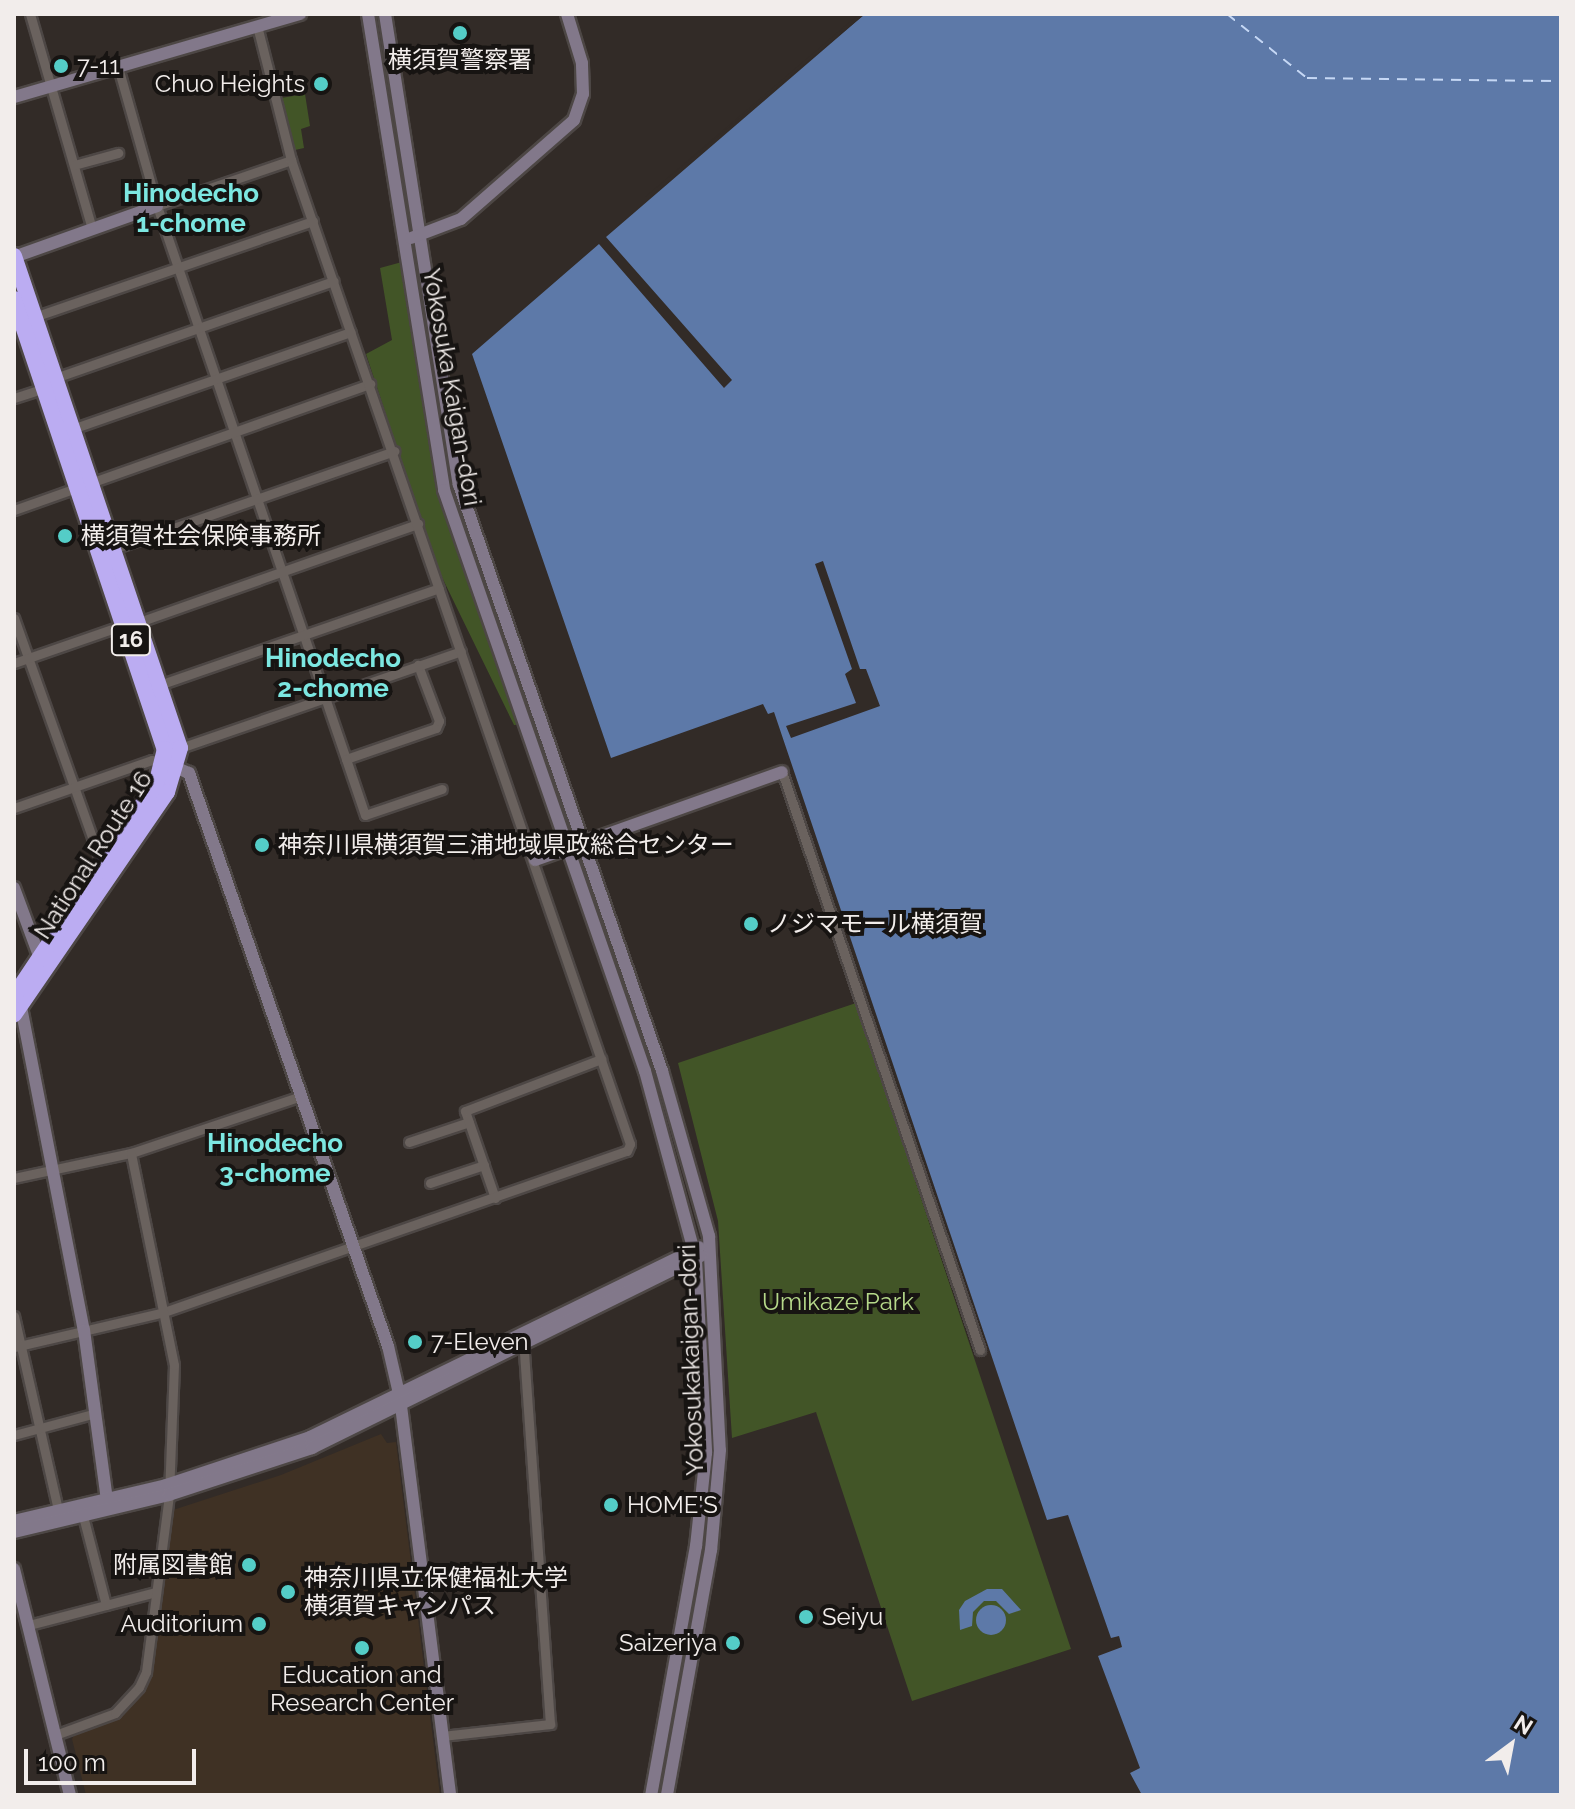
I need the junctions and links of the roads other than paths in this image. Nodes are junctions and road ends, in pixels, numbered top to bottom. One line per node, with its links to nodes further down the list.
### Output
1 (30, 14): 8 (street)
2 (300, 14): 6 (street)
3 (368, 14): 16 (street, Yokosuka Kaigan-dori)
4 (385, 14): 16 (street, Yokosuka Kaigan-dori)
5 (567, 14): 16 (street)
6 (261, 22): 7 (street); 11 (street)
7 (118, 67): 8 (street); 13 (street)
8 (52, 86): 9 (street); 12 (street)
9 (14, 97)
10 (118, 153): 12 (street)
11 (291, 160): 13 (street); 14 (street)
12 (74, 165): 15 (street)
13 (157, 206): 15 (street); 18 (street)
14 (313, 221): 18 (street); 19 (street)
15 (92, 229): 17 (street)
16 (410, 238): 54 (street, Yokosuka Kaigan-dori); 55 (street, Yokosuka Kaigan-dori)
17 (14, 257): 21 (highway, National Route 16 / 16)
18 (178, 267): 21 (street); 22 (street)
19 (334, 281): 22 (street); 23 (street)
20 (14, 299): 25 (highway, National Route 16 / 16)
21 (34, 317): 25 (highway, National Route 16 / 16)
22 (198, 329): 24 (street); 25 (street)
23 (351, 332): 24 (street); 26 (street)
24 (217, 380): 28 (street); 29 (street)
25 (50, 383): 27 (street); 28 (highway, National Route 16 / 16); 31 (highway, National Route 16 / 16)
26 (370, 384): 29 (street); 30 (street)
27 (14, 398)
28 (72, 429): 31 (highway, National Route 16 / 16)
29 (235, 431): 31 (street); 32 (street)
30 (394, 451): 32 (street); 34 (street)
31 (84, 484): 33 (street); 35 (highway, National Route 16 / 16); 39 (highway, National Route 16 / 16)
32 (257, 500): 35 (street); 36 (street)
33 (14, 510)
34 (418, 524): 36 (street); 37 (street)
35 (113, 549): 39 (highway, National Route 16 / 16)
36 (282, 570): 39 (street); 40 (street)
37 (439, 588): 40 (street); 41 (street)
38 (14, 618): 42 (street)
39 (132, 623): 42 (street); 45 (highway, National Route 16 / 16); 49 (highway, National Route 16 / 16)
40 (304, 635): 45 (street); 46 (street)
41 (461, 651): 44 (street); 56 (street)
42 (28, 658): 43 (street); 51 (street)
43 (14, 663)
44 (418, 665): 46 (street); 48 (street)
45 (159, 685): 47 (highway, National Route 16 / 16)
46 (326, 699): 47 (street); 48 (street)
47 (180, 748): 49 (highway, National Route 16 / 16)
48 (346, 759): 52 (street)
49 (170, 766): 51 (street); 57 (highway, National Route 16 / 16); 59 (highway, National Route 16 / 16); 62 (street)
50 (782, 772): 54 (street); 79 (street)
51 (72, 786): 53 (street); 57 (street)
52 (442, 789)
53 (14, 808)
54 (581, 844): 55 (street); 72 (street, Yokosukakaigan-dori)
55 (565, 850): 56 (street); 73 (street, Yokosukakaigan-dori)
56 (535, 860): 61 (street)
57 (102, 865): 59 (highway, National Route 16 / 16)
58 (14, 888): 59 (street)
59 (43, 965): 60 (highway, National Route 16 / 16)
60 (16, 1003): 67 (street)
61 (601, 1059): 63 (street); 70 (street)
62 (301, 1096): 65 (street); 71 (street)
63 (469, 1122): 64 (street); 66 (street)
64 (409, 1142)
65 (131, 1153): 67 (street); 74 (street)
66 (484, 1165): 69 (street); 70 (street)
67 (52, 1169): 68 (street); 76 (street)
68 (14, 1178)
69 (430, 1183)
70 (495, 1198): 71 (street)
71 (351, 1246): 74 (street); 80 (street)
72 (711, 1246): 73 (street); 99 (street, Yokosukakaigan-dori)
73 (696, 1254): 77 (street); 98 (street, Yokosukakaigan-dori)
74 (164, 1312): 76 (street); 84 (street)
75 (14, 1316): 78 (street)
76 (84, 1330): 78 (street); 81 (street)
77 (523, 1341): 80 (street); 95 (street)
78 (17, 1346): 82 (street)
79 (980, 1350)
80 (400, 1403): 84 (street); 95 (street)
81 (96, 1413): 82 (street); 85 (street)
82 (40, 1428): 83 (street); 86 (street)
83 (14, 1435)
84 (168, 1490): 85 (street); 91 (street)
85 (108, 1505): 86 (street); 87 (street)
86 (58, 1510): 88 (street)
87 (83, 1516): 89 (street); 92 (street)
88 (14, 1521)
89 (14, 1532)
90 (14, 1569): 93 (street)
91 (156, 1592): 92 (street); 94 (street)
92 (106, 1605): 93 (street)
93 (29, 1625): 94 (street)
94 (58, 1734): 96 (street)
95 (442, 1736): 97 (street)
96 (70, 1795)
97 (450, 1795)
98 (651, 1795)
99 (667, 1795)

